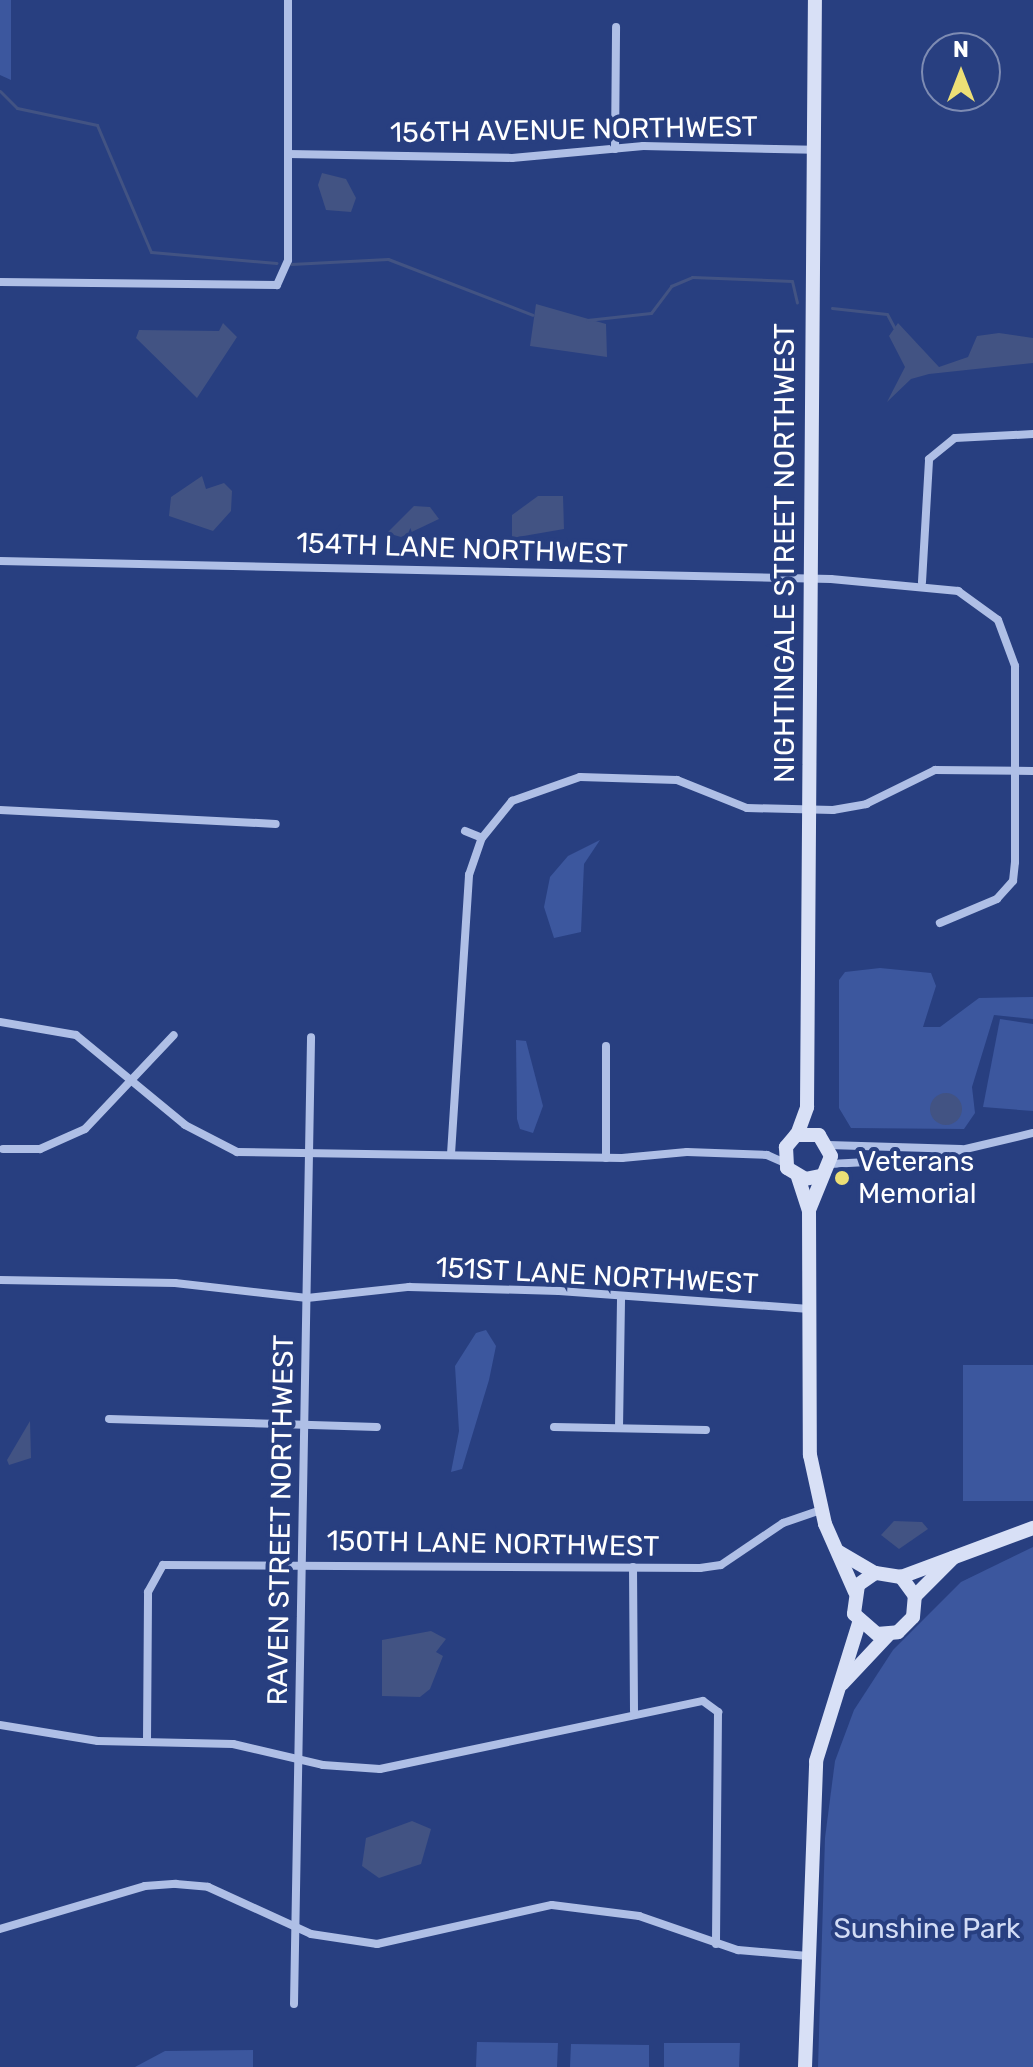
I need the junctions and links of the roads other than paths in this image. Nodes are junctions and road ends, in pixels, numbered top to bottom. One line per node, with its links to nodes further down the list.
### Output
1 (288, 0): 6 (street)
2 (815, 0): 5 (street, NIGHTINGALE STREET NORTHWEST)
3 (616, 27): 4 (street)
4 (615, 149): 5 (street, 156TH AVENUE NORTHWEST); 6 (street, 156TH AVENUE NORTHWEST)
5 (813, 150): 10 (street, NIGHTINGALE STREET NORTHWEST)
6 (288, 154): 7 (street)
7 (0, 282)
8 (1033, 434): 11 (street)
9 (0, 561): 10 (street, 154TH LANE NORTHWEST)
10 (811, 580): 11 (street, 154TH LANE NORTHWEST); 15 (street, NIGHTINGALE STREET NORTHWEST)
11 (922, 582): 12 (street, 154TH LANE NORTHWEST)
12 (1016, 771): 13 (street); 15 (street); 19 (street, 154TH LANE NORTHWEST)
13 (1033, 771)
14 (0, 810): 16 (street)
15 (810, 810): 18 (street); 25 (street, NIGHTINGALE STREET NORTHWEST)
16 (276, 824)
17 (465, 831): 18 (street)
18 (482, 838): 33 (street)
19 (940, 923)
20 (0, 1022): 24 (street)
21 (174, 1035): 24 (street)
22 (311, 1037): 32 (street, RAVEN STREET NORTHWEST)
23 (606, 1046): 35 (street)
24 (130, 1078): 30 (street); 32 (street)
25 (807, 1107): 27 (street, NIGHTINGALE STREET NORTHWEST); 28 (street, NIGHTINGALE STREET NORTHWEST)
26 (1033, 1133): 31 (street)
27 (797, 1135): 28 (street); 29 (street, NIGHTINGALE STREET NORTHWEST)
28 (823, 1140): 31 (street); 37 (street, NIGHTINGALE STREET NORTHWEST)
29 (786, 1147): 34 (street); 36 (street)
30 (3, 1149)
31 (962, 1149): 37 (street)
32 (310, 1154): 33 (street); 42 (street, RAVEN STREET NORTHWEST)
33 (451, 1154): 35 (street)
34 (767, 1155): 35 (street); 36 (street)
35 (606, 1158)
36 (785, 1163): 39 (street)
37 (830, 1164): 38 (street)
38 (820, 1176): 39 (street); 40 (street)
39 (798, 1177): 40 (street)
40 (809, 1210): 44 (street)
41 (0, 1280): 42 (street, 151ST LANE NORTHWEST)
42 (307, 1298): 43 (street, 151ST LANE NORTHWEST); 48 (street, RAVEN STREET NORTHWEST)
43 (621, 1298): 44 (street, 151ST LANE NORTHWEST); 49 (street)
44 (809, 1309): 51 (street)
45 (109, 1419): 48 (street)
46 (377, 1427): 48 (street)
47 (554, 1427): 49 (street)
48 (306, 1428): 55 (street, RAVEN STREET NORTHWEST)
49 (619, 1428): 50 (street)
50 (706, 1430)
51 (821, 1510): 53 (street); 56 (street, 150TH LANE NORTHWEST)
52 (1033, 1528): 54 (street)
53 (839, 1552): 57 (street); 59 (street)
54 (953, 1558): 58 (street); 60 (street)
55 (302, 1564): 56 (street, 150TH LANE NORTHWEST); 66 (street, 150TH LANE NORTHWEST); 67 (street, RAVEN STREET NORTHWEST)
56 (633, 1567): 64 (street)
57 (875, 1573): 58 (street); 59 (street)
58 (901, 1577): 60 (street)
59 (855, 1592): 61 (street)
60 (915, 1596): 62 (street)
61 (859, 1623): 62 (street); 63 (street)
62 (888, 1635): 63 (street)
63 (839, 1687): 71 (street)
64 (634, 1711): 67 (street); 70 (street)
65 (0, 1725): 66 (street)
66 (147, 1741): 67 (street)
67 (299, 1760): 68 (street, RAVEN STREET NORTHWEST)
68 (295, 1927): 69 (street); 70 (street); 72 (street, RAVEN STREET NORTHWEST)
69 (0, 1929)
70 (716, 1944): 71 (street)
71 (808, 1956): 73 (street)
72 (294, 2004)
73 (805, 2067)

